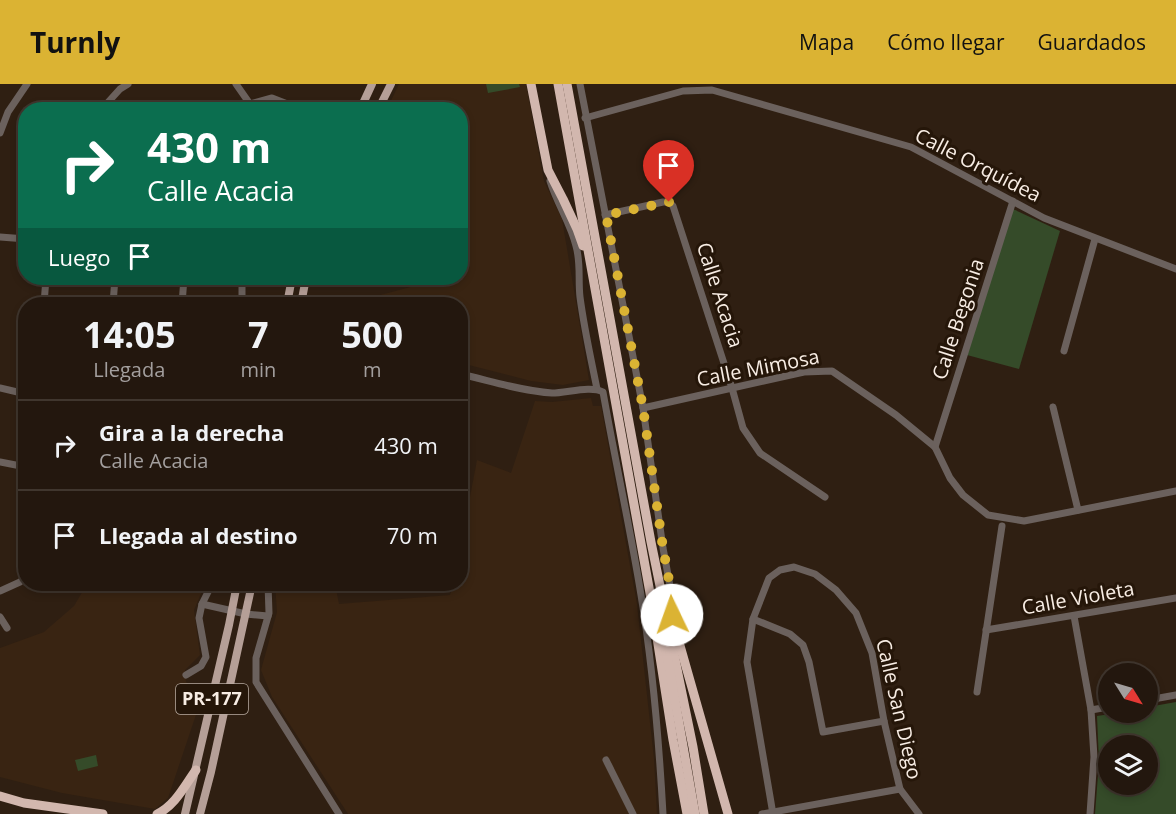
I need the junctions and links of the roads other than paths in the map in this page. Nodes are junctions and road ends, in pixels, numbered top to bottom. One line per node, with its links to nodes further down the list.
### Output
1 (27, 84): 17 (street)
2 (128, 84): 10 (street)
3 (236, 84): 11 (street)
4 (372, 84): 14 (main road)
5 (391, 84): 15 (main road)
6 (531, 84): 18 (highway)
7 (558, 84): 24 (highway)
8 (567, 84): 43 (highway)
9 (580, 84): 16 (street)
10 (108, 102)
11 (246, 102)
12 (260, 102): 13 (street)
13 (282, 102)
14 (364, 102)
15 (382, 102)
16 (585, 118): 19 (street, Calle Orquídea); 20 (street)
17 (0, 133)
18 (548, 170): 24 (highway); 30 (street)
19 (1013, 201): 23 (street, Calle Orquídea); 34 (street, Calle Begonia)
20 (606, 215): 29 (street, Calle Acacia); 33 (street)
21 (0, 237): 22 (street)
22 (18, 238)
23 (1095, 238): 25 (street, Calle Orquídea); 26 (street)
24 (592, 268): 72 (highway)
25 (1176, 269)
26 (1064, 351)
27 (468, 376): 30 (street)
28 (0, 388): 31 (street)
29 (732, 388): 33 (street, Calle Mimosa); 34 (street, Calle Mimosa); 38 (street, Calle Acacia)
30 (600, 391): 80 (street)
31 (18, 392)
32 (1053, 407): 39 (street)
33 (643, 408): 54 (street)
34 (935, 447): 40 (street, Calle Mimosa)
35 (0, 462): 36 (street)
36 (18, 465)
37 (1176, 491): 39 (street, Calle Mimosa)
38 (825, 497)
39 (1078, 510): 41 (street, Calle Mimosa)
40 (988, 515): 41 (street, Calle Mimosa); 42 (street)
41 (1024, 521): 42 (street)
42 (1002, 526): 60 (street)
43 (651, 542): 54 (highway); 72 (highway)
44 (18, 583): 45 (street)
45 (0, 591)
46 (208, 591): 51 (street)
47 (236, 591): 52 (main road, PR-177)
48 (251, 591): 53 (main road, PR-177)
49 (268, 591): 55 (street)
50 (1176, 598): 56 (street, Calle Violeta)
51 (202, 604): 52 (street); 61 (street)
52 (232, 611): 53 (street); 69 (main road, PR-177)
53 (246, 614): 55 (street); 77 (main road, PR-177)
54 (672, 615): 82 (highway)
55 (268, 616): 78 (street)
56 (1074, 616): 60 (street, Calle Violeta); 66 (street)
57 (0, 617): 59 (street)
58 (753, 619): 67 (street); 67 (street, Calle San Diego); 73 (street, Calle San Diego)
59 (8, 628)
60 (986, 630): 62 (street)
61 (186, 675)
62 (977, 692)
63 (1176, 695): 64 (street)
64 (1158, 698)
65 (1098, 709): 66 (street)
66 (1091, 710): 85 (street)
67 (884, 721): 70 (street, Calle San Diego)
68 (606, 760): 79 (street)
69 (196, 770): 75 (highway); 76 (main road, PR-177)
70 (900, 789): 73 (street); 84 (street, Calle San Diego)
71 (0, 796): 74 (highway)
72 (692, 809): 81 (highway)
73 (773, 813): 83 (street)
74 (103, 814)
75 (157, 814)
76 (184, 814)
77 (200, 814)
78 (339, 814)
79 (633, 814)
80 (663, 814)
81 (704, 814)
82 (728, 814)
83 (762, 814)
84 (920, 814)
85 (1090, 814)

